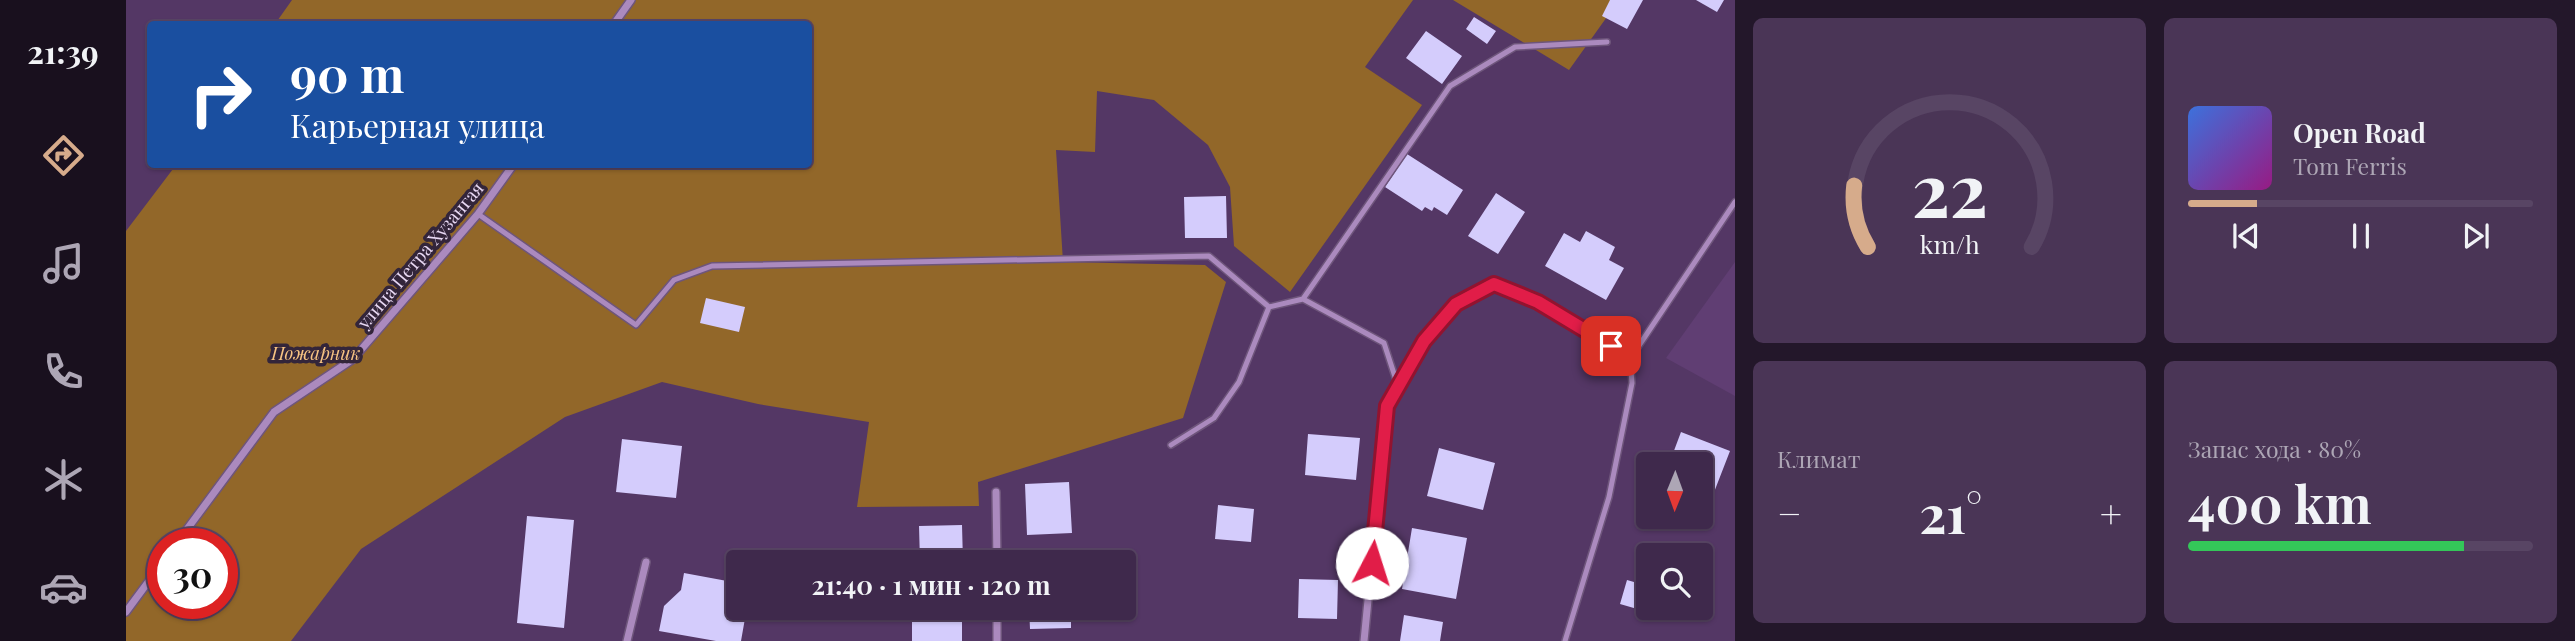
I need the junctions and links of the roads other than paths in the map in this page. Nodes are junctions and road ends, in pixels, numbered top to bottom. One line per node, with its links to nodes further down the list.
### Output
1 (631, 0): 2 (street)
2 (616, 21)
3 (1607, 42): 7 (lane)
4 (511, 168): 6 (street, улица Петра Хузангая)
5 (1735, 202): 10 (lane)
6 (478, 214): 9 (lane); 14 (street, улица Петра Хузангая)
7 (1303, 299): 9 (lane); 11 (lane)
8 (1538, 302): 10 (lane); 11 (street)
9 (1269, 307): 12 (lane)
10 (1630, 359): 23 (lane)
11 (1398, 386): 22 (street)
12 (1171, 445)
13 (996, 492): 15 (street)
14 (188, 528)
15 (997, 550)
16 (646, 562): 20 (street)
17 (147, 584): 18 (street)
18 (126, 612)
19 (997, 620): 21 (street)
20 (627, 641)
21 (997, 641)
22 (1364, 641)
23 (1565, 641)

